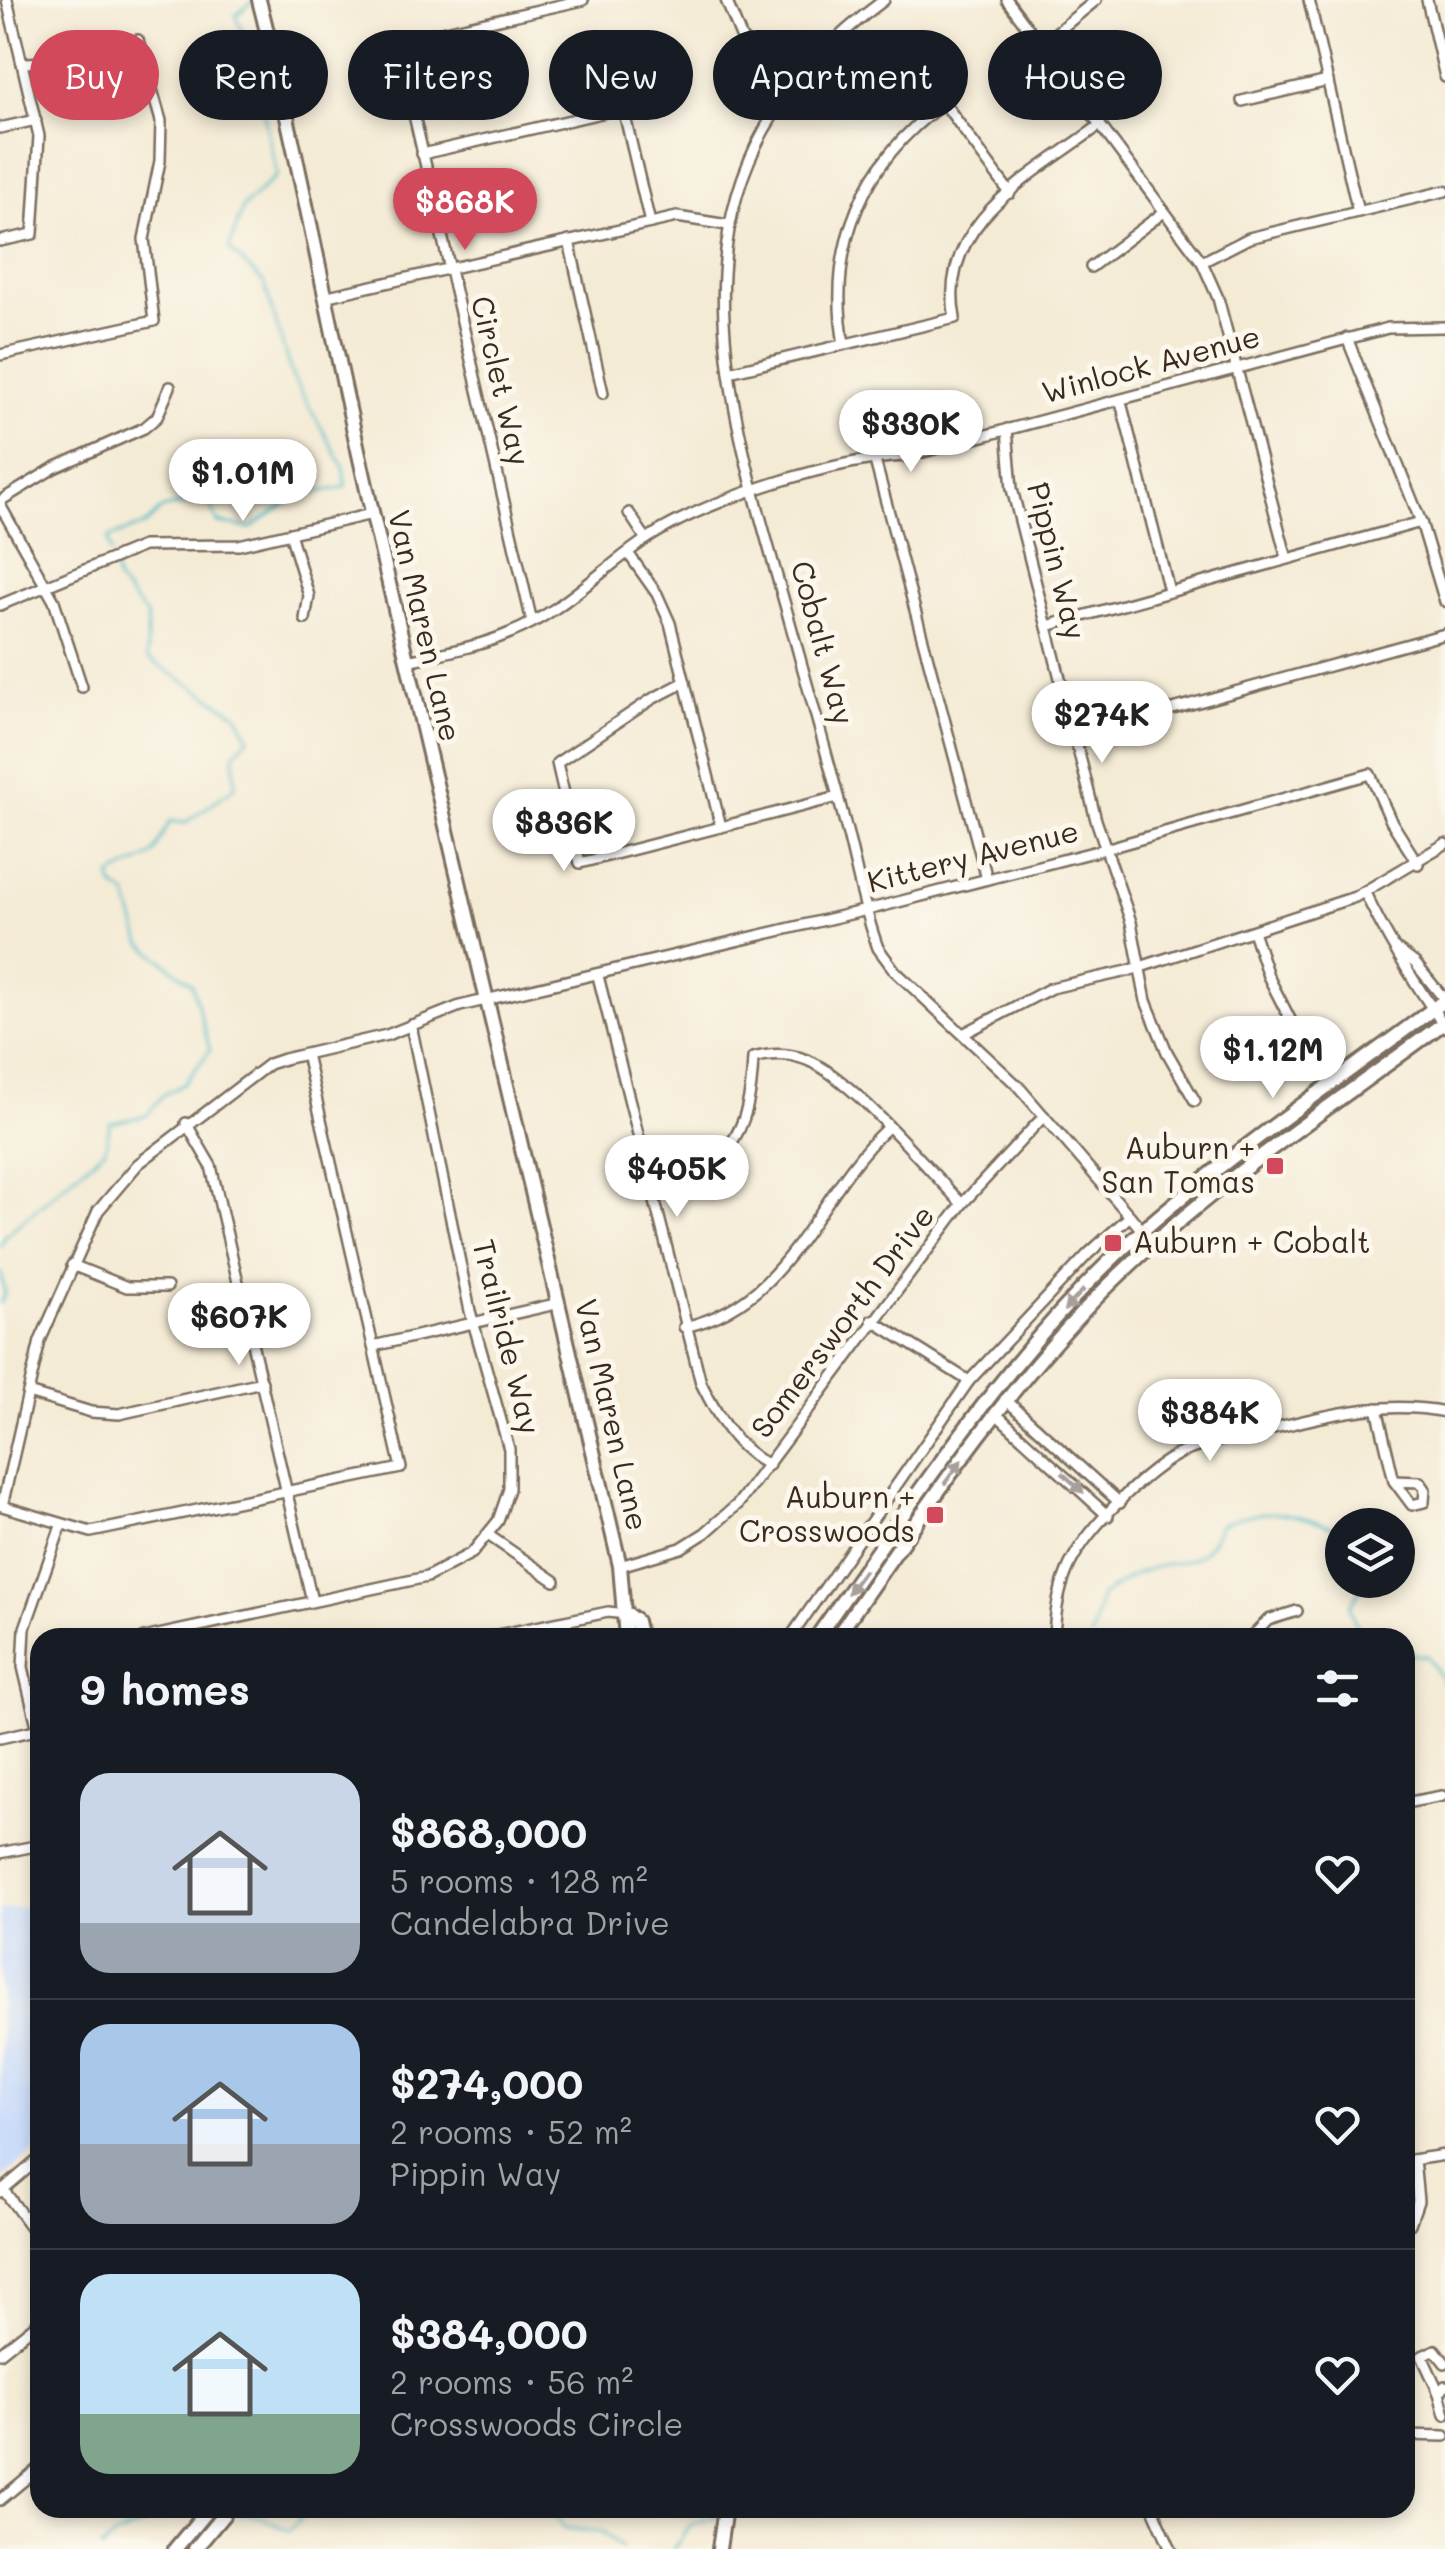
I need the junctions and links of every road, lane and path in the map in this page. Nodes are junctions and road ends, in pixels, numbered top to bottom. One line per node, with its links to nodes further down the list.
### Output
1 (7, 0): 14 (street)
2 (583, 0): 24 (street, Circlet Way)
3 (726, 0): 10 (street)
4 (884, 0): 11 (street, Cobalt Way)
5 (1007, 0): 12 (street)
6 (1096, 0): 13 (street)
7 (1309, 0): 16 (street)
8 (1427, 0): 15 (street)
9 (260, 6): 36 (main road, Van Maren Lane)
10 (738, 30)
11 (843, 30)
12 (1030, 30)
13 (1059, 30)
14 (22, 63): 17 (street); 40 (street)
15 (1445, 77)
16 (1328, 81): 18 (street); 28 (street)
17 (30, 96)
18 (1242, 101)
19 (36, 120): 23 (street); 31 (street)
20 (770, 120): 30 (street, Cobalt Way)
21 (1096, 120): 22 (street)
22 (1100, 125): 26 (street); 27 (street)
23 (0, 128)
24 (422, 154): 29 (street); 35 (street, Circlet Way)
25 (1445, 192): 28 (street)
26 (1010, 193): 39 (street); 39 (street)
27 (1164, 212): 33 (street); 34 (street)
28 (1358, 212): 33 (street)
29 (650, 223): 30 (street); 32 (street)
30 (728, 225): 42 (street, Cobalt Way)
31 (0, 241)
32 (569, 242): 35 (street); 44 (street)
33 (1202, 262): 41 (street)
34 (1091, 267)
35 (448, 269): 36 (street); 62 (street, Circlet Way)
36 (328, 296): 51 (main road, Van Maren Lane)
37 (1445, 327): 38 (street, Winlock Avenue)
38 (1348, 338): 41 (street, Winlock Avenue); 52 (street)
39 (844, 344): 42 (street)
40 (0, 354)
41 (1234, 367): 45 (street, Winlock Avenue); 56 (street)
42 (730, 372): 48 (street, Cobalt Way)
43 (170, 387): 49 (street)
44 (604, 393)
45 (1121, 402): 46 (street, Winlock Avenue); 58 (street)
46 (1007, 429): 47 (street, Winlock Avenue); 63 (street, Pippin Way)
47 (874, 457): 48 (street, Winlock Avenue); 74 (street)
48 (756, 493): 54 (street, Winlock Avenue); 69 (street, Cobalt Way)
49 (0, 503): 57 (street)
50 (629, 513): 54 (street)
51 (372, 514): 53 (street); 65 (main road, Van Maren Lane)
52 (1421, 522): 56 (street); 59 (street)
53 (290, 534): 57 (street); 61 (street)
54 (646, 540): 55 (street, Winlock Avenue)
55 (628, 553): 62 (street, Winlock Avenue); 66 (street)
56 (1286, 559): 58 (street)
57 (47, 585): 60 (street); 67 (street)
58 (1169, 592): 63 (street)
59 (1445, 602)
60 (0, 604)
61 (305, 619)
62 (532, 622): 65 (street, Winlock Avenue)
63 (1046, 626): 68 (street, Pippin Way)
64 (1445, 634): 68 (street)
65 (407, 661): 83 (main road, Van Maren Lane)
66 (685, 682): 70 (street); 70 (street)
67 (82, 687)
68 (1075, 736): 72 (street, Pippin Way)
69 (838, 798): 70 (street); 76 (street, Cobalt Way)
70 (721, 827)
71 (1445, 844): 73 (street)
72 (1105, 849): 73 (street, Kittery Avenue); 74 (street, Kittery Avenue); 79 (street, Pippin Way)
73 (1418, 864): 75 (street)
74 (987, 879): 76 (street, Kittery Avenue)
75 (1365, 893): 77 (street); 78 (street)
76 (867, 910): 80 (street, Kittery Avenue); 89 (street, Cobalt Way)
77 (1253, 931): 79 (street); 88 (street)
78 (1399, 951): 82 (street); 85 (street)
79 (1139, 967): 89 (street); 91 (street, Pippin Way)
80 (598, 976): 83 (street, Kittery Avenue); 95 (street)
81 (1445, 980): 82 (street)
82 (1436, 987): 84 (street)
83 (485, 1000): 87 (street, Kittery Avenue); 102 (main road, Van Maren Lane)
84 (1445, 1000): 85 (main road)
85 (1432, 1010): 86 (street); 98 (main road)
86 (1444, 1024): 99 (main road)
87 (412, 1025): 90 (street, Kittery Avenue); 104 (street, Trailride Way)
88 (1294, 1025)
89 (966, 1033): 92 (street, Cobalt Way)
90 (306, 1054): 93 (street, Kittery Avenue); 106 (street)
91 (1195, 1101)
92 (1044, 1116): 96 (street, Somersworth Drive); 97 (street, Cobalt Way)
93 (186, 1123): 100 (street, Kittery Avenue); 108 (street)
94 (887, 1128): 95 (street); 96 (street); 105 (street)
95 (650, 1190): 105 (street)
96 (962, 1204): 103 (street, Somersworth Drive)
97 (1130, 1216): 98 (street, Cobalt Way); 107 (street)
98 (1143, 1231): 99 (street, Cobalt Way); 109 (main road, one-way to 109)
99 (1154, 1244): 111 (main road)
100 (72, 1265): 101 (street); 110 (street, Kittery Avenue)
101 (167, 1287)
102 (560, 1302): 104 (street); 124 (main road, Van Maren Lane)
103 (872, 1320): 107 (street); 116 (street, Somersworth Drive)
104 (473, 1322): 106 (street); 123 (street, Trailride Way)
105 (684, 1326): 116 (street)
106 (373, 1346): 118 (street)
107 (969, 1381): 133 (street)
108 (262, 1382): 110 (street); 118 (street)
109 (996, 1390): 111 (street); 112 (main road)
110 (28, 1393): 120 (street, Kittery Avenue)
111 (1008, 1400): 115 (main road); 119 (street)
112 (984, 1405): 115 (street); 134 (main road, one-way to 134)
113 (1377, 1408): 114 (street); 117 (street); 119 (street)
114 (1445, 1412)
115 (997, 1414): 121 (street, one-way to 121); 135 (main road, one-way to 115)
116 (769, 1465): 124 (street, Somersworth Drive)
117 (1394, 1480)
118 (289, 1494): 122 (street); 126 (street)
119 (1120, 1503): 121 (street)
120 (2, 1506): 122 (street)
121 (1108, 1516): 136 (street)
122 (61, 1526): 138 (street)
123 (488, 1535): 125 (street); 126 (street, Trailride Way)
124 (620, 1566): 128 (main road, Van Maren Lane)
125 (555, 1581)
126 (312, 1601): 129 (street, Trailride Way)
127 (1297, 1611): 137 (street)
128 (626, 1614): 130 (street); 131 (main road, Van Maren Lane); 132 (main road, Van Maren Lane)
129 (189, 1628)
130 (532, 1628)
131 (626, 1628)
132 (638, 1628)
133 (797, 1628)
134 (823, 1628)
135 (843, 1628)
136 (1054, 1628)
137 (1260, 1628)
138 (24, 1652): 139 (street); 140 (street)
139 (30, 1652)
140 (30, 1683)
141 (30, 1732): 142 (street)
142 (0, 1738)
143 (1442, 1796): 144 (street)
144 (1415, 1801)
145 (30, 1847): 146 (street)
146 (0, 1853)
147 (1445, 2155): 148 (street)
148 (1415, 2159)
149 (30, 2166): 150 (street)
150 (1, 2191): 151 (street)
151 (30, 2227)
152 (30, 2329): 153 (street)
153 (0, 2354)
154 (1445, 2363): 155 (street)
155 (1442, 2389): 156 (street)
156 (1445, 2415)
157 (1444, 2433): 158 (street)
158 (1415, 2434)
159 (30, 2476): 160 (street)
160 (0, 2500)
161 (200, 2518): 165 (main road)
162 (221, 2518): 166 (main road)
163 (723, 2518): 167 (main road)
164 (1158, 2518): 168 (street)
165 (175, 2549)
166 (195, 2549)
167 (719, 2549)
168 (1171, 2549)

